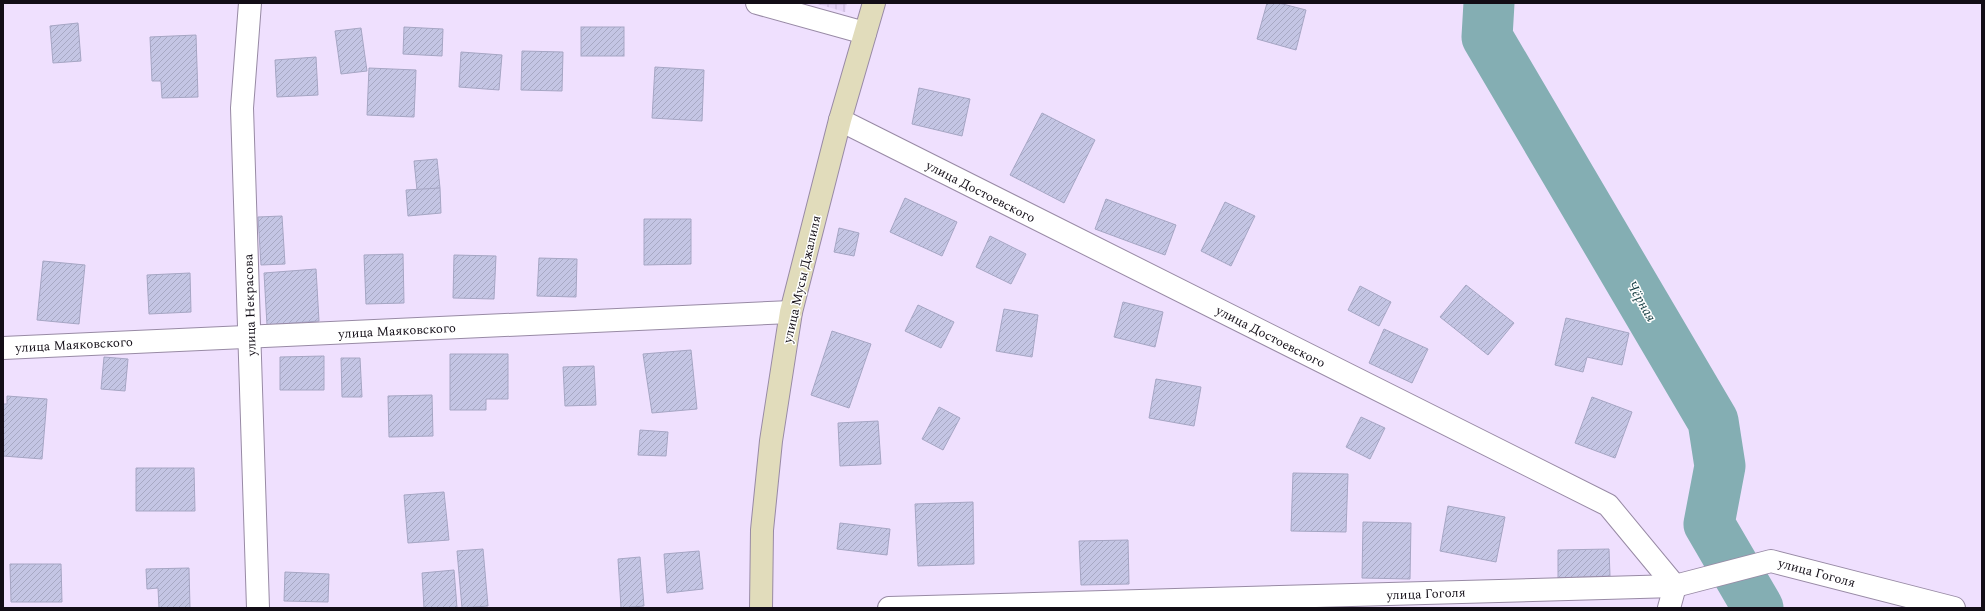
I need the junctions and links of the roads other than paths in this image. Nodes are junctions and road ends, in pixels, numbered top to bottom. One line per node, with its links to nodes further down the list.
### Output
1 (250, 3): 7 (street, улица Некрасова)
2 (757, 3): 4 (street)
3 (874, 3): 4 (main road, улица Мусы Джалиля)
4 (865, 33): 5 (main road, улица Мусы Джалиля)
5 (840, 120): 6 (main road, улица Мусы Джалиля); 9 (street, улица Достоевского)
6 (791, 312): 7 (street, улица Маяковского); 11 (main road, улица Мусы Джалиля)
7 (250, 336): 8 (street, улица Маяковского); 10 (street, улица Некрасова)
8 (3, 348)
9 (1675, 586): 12 (street, улица Гоголя); 13 (street); 14 (street, улица Гоголя)
10 (258, 608)
11 (761, 608)
12 (888, 608)
13 (1669, 608)
14 (1954, 608)

